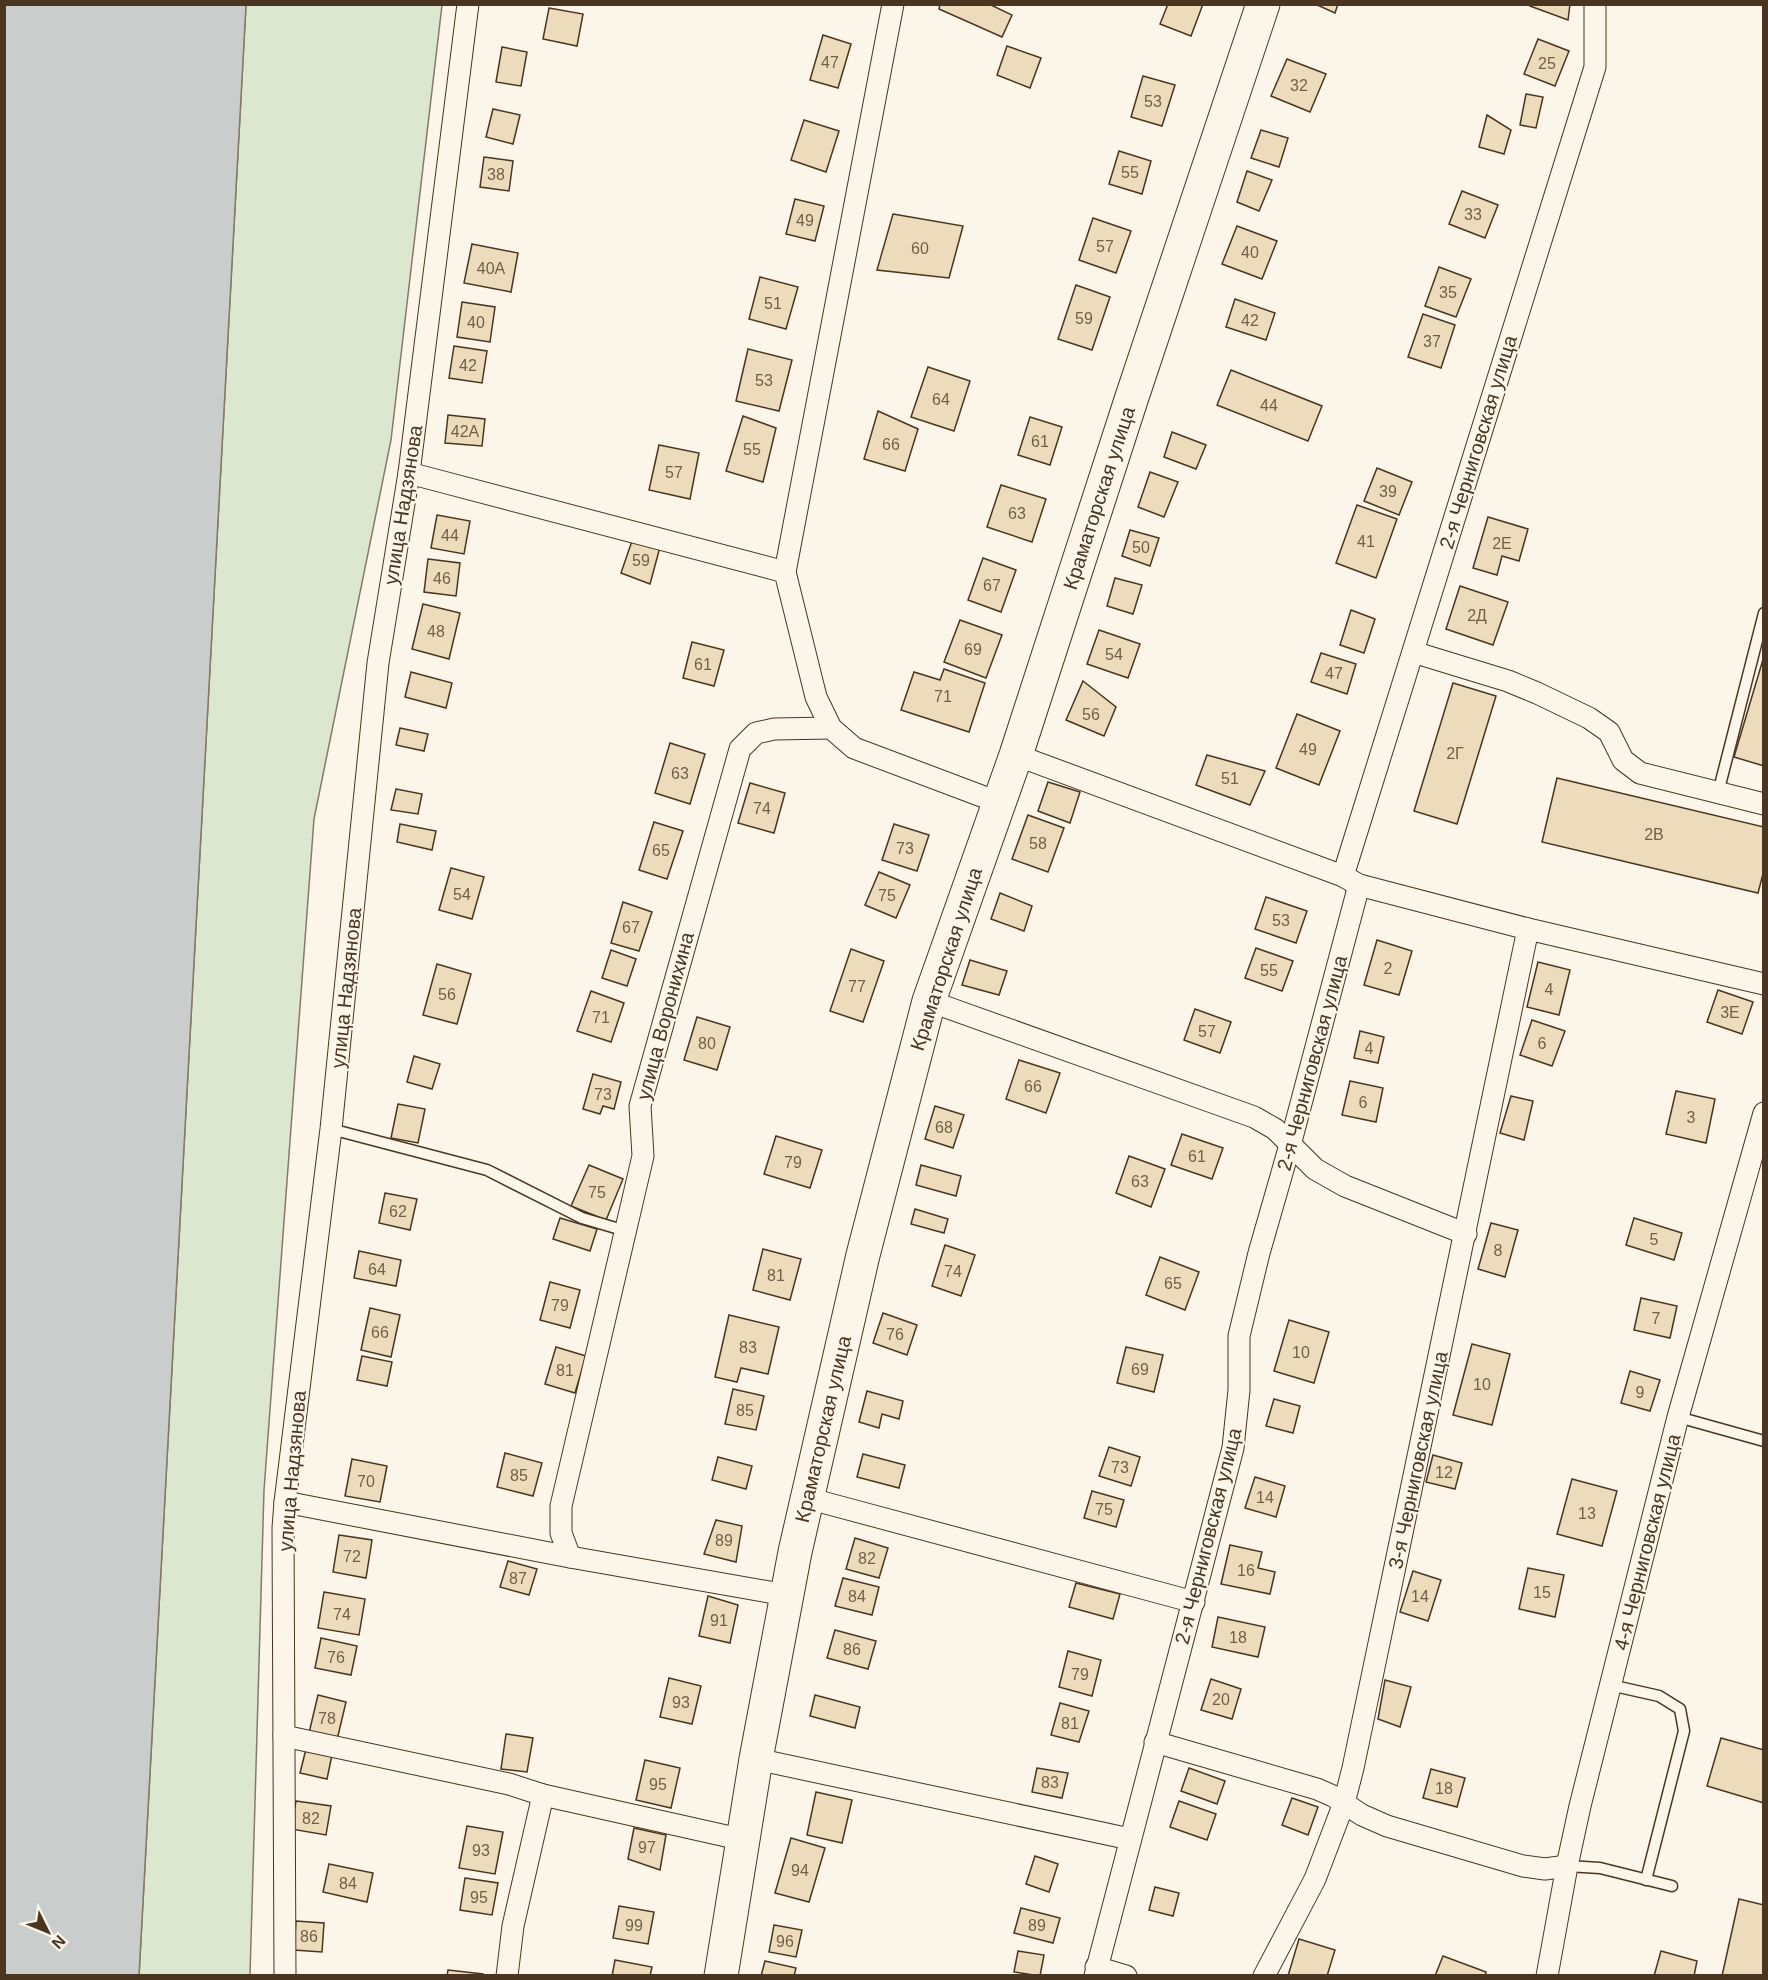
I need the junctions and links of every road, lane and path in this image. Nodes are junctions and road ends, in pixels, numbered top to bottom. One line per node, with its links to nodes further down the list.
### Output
1 (468, 4): 5 (street, улица Надзянова)
2 (893, 4): 6 (street)
3 (1263, 4): 10 (main road, Краматорская улица)
4 (1595, 4): 8 (street, 2-я Черниговская улица)
5 (409, 473): 6 (street); 19 (street, улица Надзянова)
6 (785, 572): 9 (street)
7 (1764, 613): 11 (lane)
8 (1413, 652): 11 (street); 14 (street, 2-я Черниговская улица)
9 (831, 728): 12 (street); 21 (street, улица Воронихина)
10 (1016, 755): 12 (main road, Краматорская улица); 14 (street)
11 (1718, 793): 13 (street)
12 (1000, 802): 17 (main road, Краматорская улица)
13 (1764, 804)
14 (1351, 880): 15 (street); 20 (street, 2-я Черниговская улица)
15 (1528, 929): 16 (street); 22 (street, 3-я Черниговская улица)
16 (1764, 984)
17 (929, 1001): 20 (street); 25 (main road, Краматорская улица)
18 (1764, 1113): 23 (street, 4-я Черниговская улица)
19 (331, 1129): 21 (lane); 26 (street, улица Надзянова)
20 (1290, 1145): 22 (street); 29 (street, 2-я Черниговская улица)
21 (626, 1230): 27 (street, улица Воронихина)
22 (1466, 1234): 35 (street, 3-я Черниговская улица)
23 (1678, 1417): 24 (lane); 30 (street, 4-я Черниговская улица)
24 (1764, 1441)
25 (807, 1498): 28 (main road, Краматорская улица); 29 (street)
26 (285, 1502): 27 (street); 31 (street, улица Надзянова)
27 (570, 1557): 28 (street)
28 (786, 1595): 33 (main road, Краматорская улица)
29 (1194, 1602): 32 (street, 2-я Черниговская улица)
30 (1610, 1685): 38 (street, 4-я Черниговская улица); 39 (lane)
31 (284, 1736): 34 (street); 42 (street, улица Надзянова)
32 (1155, 1742): 35 (street); 36 (street, 2-я Черниговская улица)
33 (756, 1759): 36 (street); 37 (main road, Краматорская улица)
34 (543, 1795): 37 (street); 43 (street)
35 (1344, 1803): 38 (street); 46 (street, 3-я Черниговская улица)
36 (1130, 1839): 41 (street, 2-я Черниговская улица)
37 (744, 1840): 44 (main road, Краматорская улица)
38 (1567, 1866): 39 (lane); 47 (street, 4-я Черниговская улица)
39 (1646, 1880): 40 (lane)
40 (1672, 1886)
41 (1095, 1971): 45 (street)
42 (285, 1976)
43 (507, 1976)
44 (721, 1976)
45 (1126, 1976)
46 (1264, 1976)
47 (1547, 1976)

